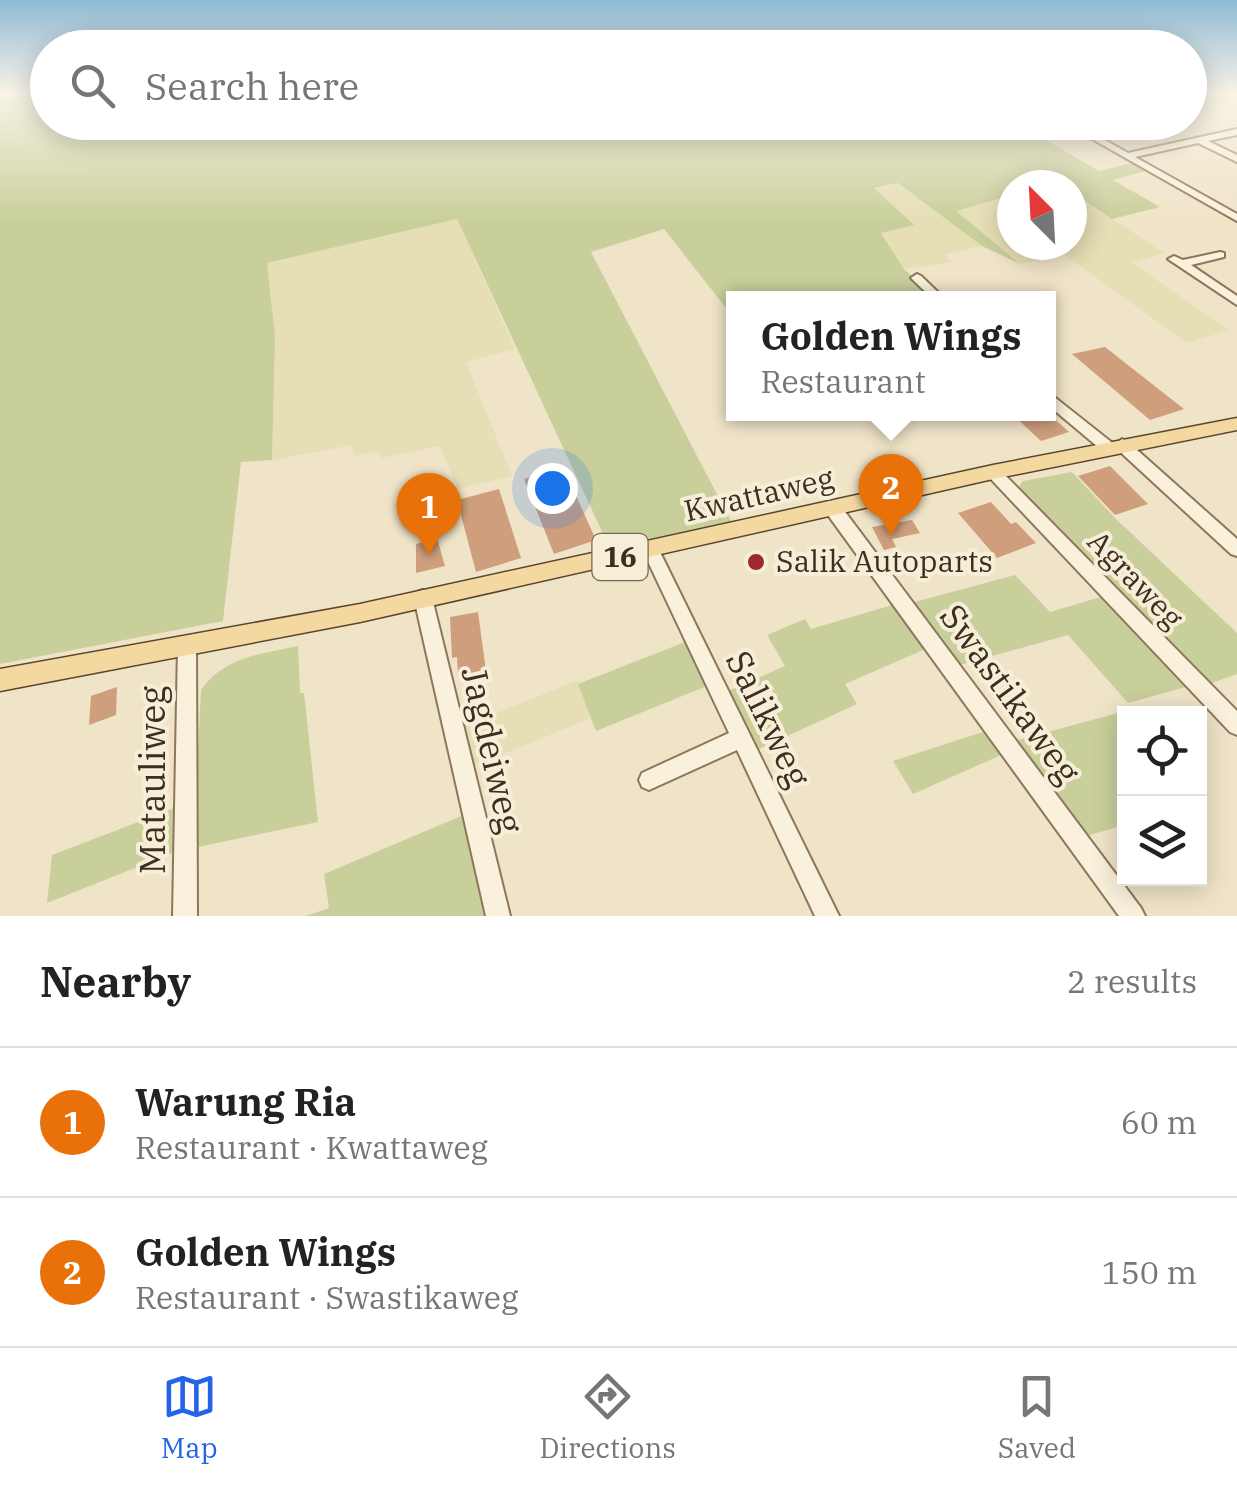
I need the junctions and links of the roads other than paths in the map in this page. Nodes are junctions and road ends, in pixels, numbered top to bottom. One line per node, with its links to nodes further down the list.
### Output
1 (1098, 140): 3 (street)
2 (1200, 140): 3 (street); 4 (street)
3 (1126, 156): 5 (street)
4 (1237, 159)
5 (1237, 218)
6 (1220, 255): 9 (street)
7 (916, 278): 8 (street)
8 (930, 291)
9 (1237, 302)
10 (1056, 402): 12 (street)
11 (1237, 424): 12 (main road, Kwattaweg / 16)
12 (1116, 447): 13 (main road, Kwattaweg / 16); 15 (street)
13 (994, 472): 14 (main road, Kwattaweg / 16); 20 (street, Agraweg)
14 (834, 510): 16 (main road, Kwattaweg / 16); 26 (street, Swastikaweg)
15 (1237, 549)
16 (651, 551): 17 (main road, Kwattaweg / 16); 21 (street, Salikweg)
17 (423, 598): 18 (main road, Kwattaweg / 16); 24 (street, Jagdeiweg)
18 (187, 645): 19 (main road, Kwattaweg / 16); 23 (street, Matauliweg)
19 (0, 680)
20 (1237, 725)
21 (741, 738): 22 (street); 25 (street, Salikweg)
22 (649, 780)
23 (185, 916)
24 (498, 916)
25 (827, 916)
26 (1134, 916)

